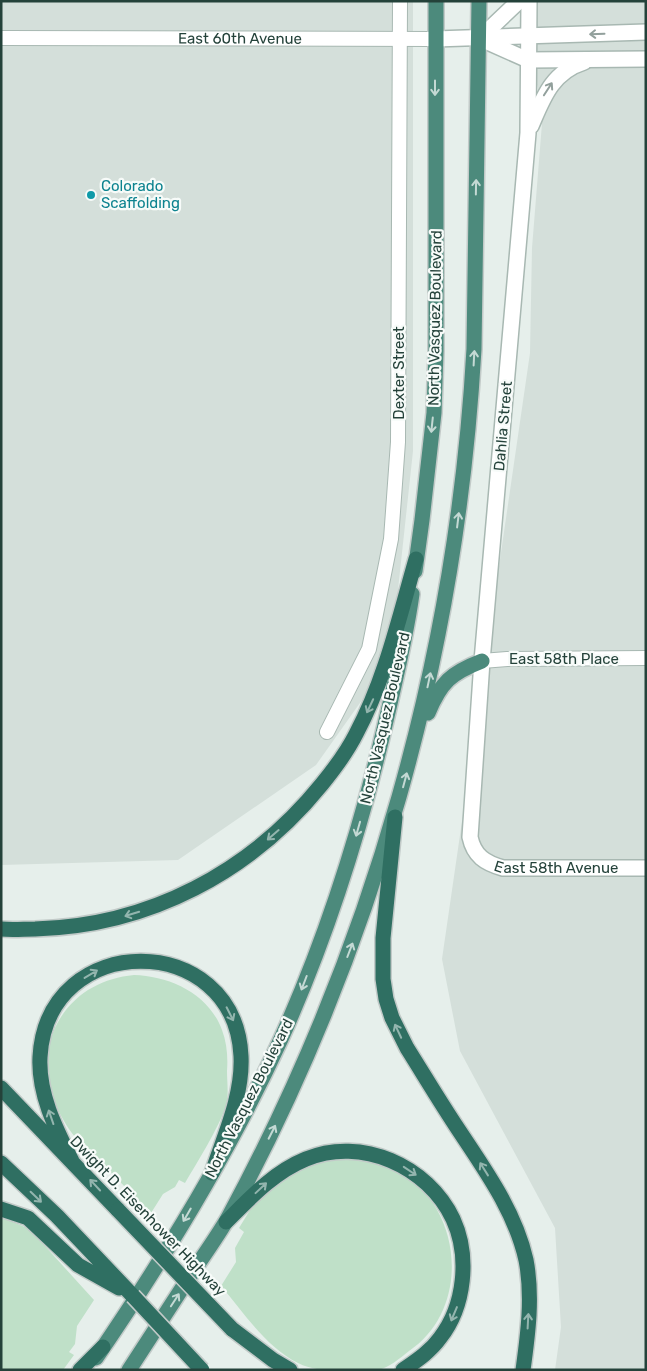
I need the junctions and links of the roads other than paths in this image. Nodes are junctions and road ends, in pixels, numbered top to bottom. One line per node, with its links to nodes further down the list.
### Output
1 (400, 1): 9 (street, Dexter Street)
2 (436, 1): 10 (highway, North Vasquez Boulevard)
3 (480, 1): 11 (highway, North Vasquez Boulevard)
4 (520, 1): 11 (street)
5 (529, 1): 7 (street, Dahlia Street)
6 (646, 32): 7 (street, East 60th Avenue, one-way to 7)
7 (528, 37): 11 (street, East 60th Avenue); 14 (street, Dahlia Street)
8 (1, 38): 9 (street, East 60th Avenue)
9 (399, 39): 10 (street, East 60th Avenue); 19 (street, Dexter Street)
10 (435, 39): 11 (street, East 60th Avenue); 16 (highway, North Vasquez Boulevard, one-way to 16)
11 (479, 39): 14 (street, East 60th Avenue); 20 (highway, North Vasquez Boulevard, one-way to 11)
12 (646, 58): 13 (street, East 60th Avenue)
13 (590, 59): 14 (street, East 60th Avenue); 15 (street, one-way to 13)
14 (528, 60): 15 (street, Dahlia Street)
15 (528, 133): 18 (street, Dahlia Street)
16 (416, 560): 24 (highway, one-way to 24); 28 (highway, North Vasquez Boulevard, one-way to 28)
17 (646, 658): 18 (street, East 58th Place)
18 (482, 661): 20 (highway); 22 (street, Dahlia Street)
19 (327, 732)
20 (415, 744): 21 (highway, North Vasquez Boulevard, one-way to 20)
21 (394, 817): 30 (highway, North Vasquez Boulevard, one-way to 21); 41 (highway, one-way to 21)
22 (474, 849): 23 (street, East 58th Avenue)
23 (646, 868)
24 (1, 929)
25 (1, 1088): 26 (highway, Dwight D. Eisenhower Highway)
26 (72, 1161): 28 (highway, one-way to 28); 32 (highway, Dwight D. Eisenhower Highway, one-way to 26, bridge)
27 (1, 1163): 31 (highway, one-way to 31)
28 (212, 1173): 33 (highway, North Vasquez Boulevard, one-way to 33)
29 (1, 1209): 31 (highway)
30 (226, 1222): 36 (highway, North Vasquez Boulevard, one-way to 30); 40 (highway, one-way to 40)
31 (132, 1296): 37 (highway, bridge)
32 (232, 1329): 38 (highway, Dwight D. Eisenhower Highway); 39 (highway)
33 (103, 1347): 34 (highway); 35 (highway, North Vasquez Boulevard)
34 (80, 1370)
35 (88, 1370)
36 (129, 1370)
37 (202, 1370)
38 (269, 1370)
39 (290, 1370)
40 (403, 1370)
41 (522, 1370)

